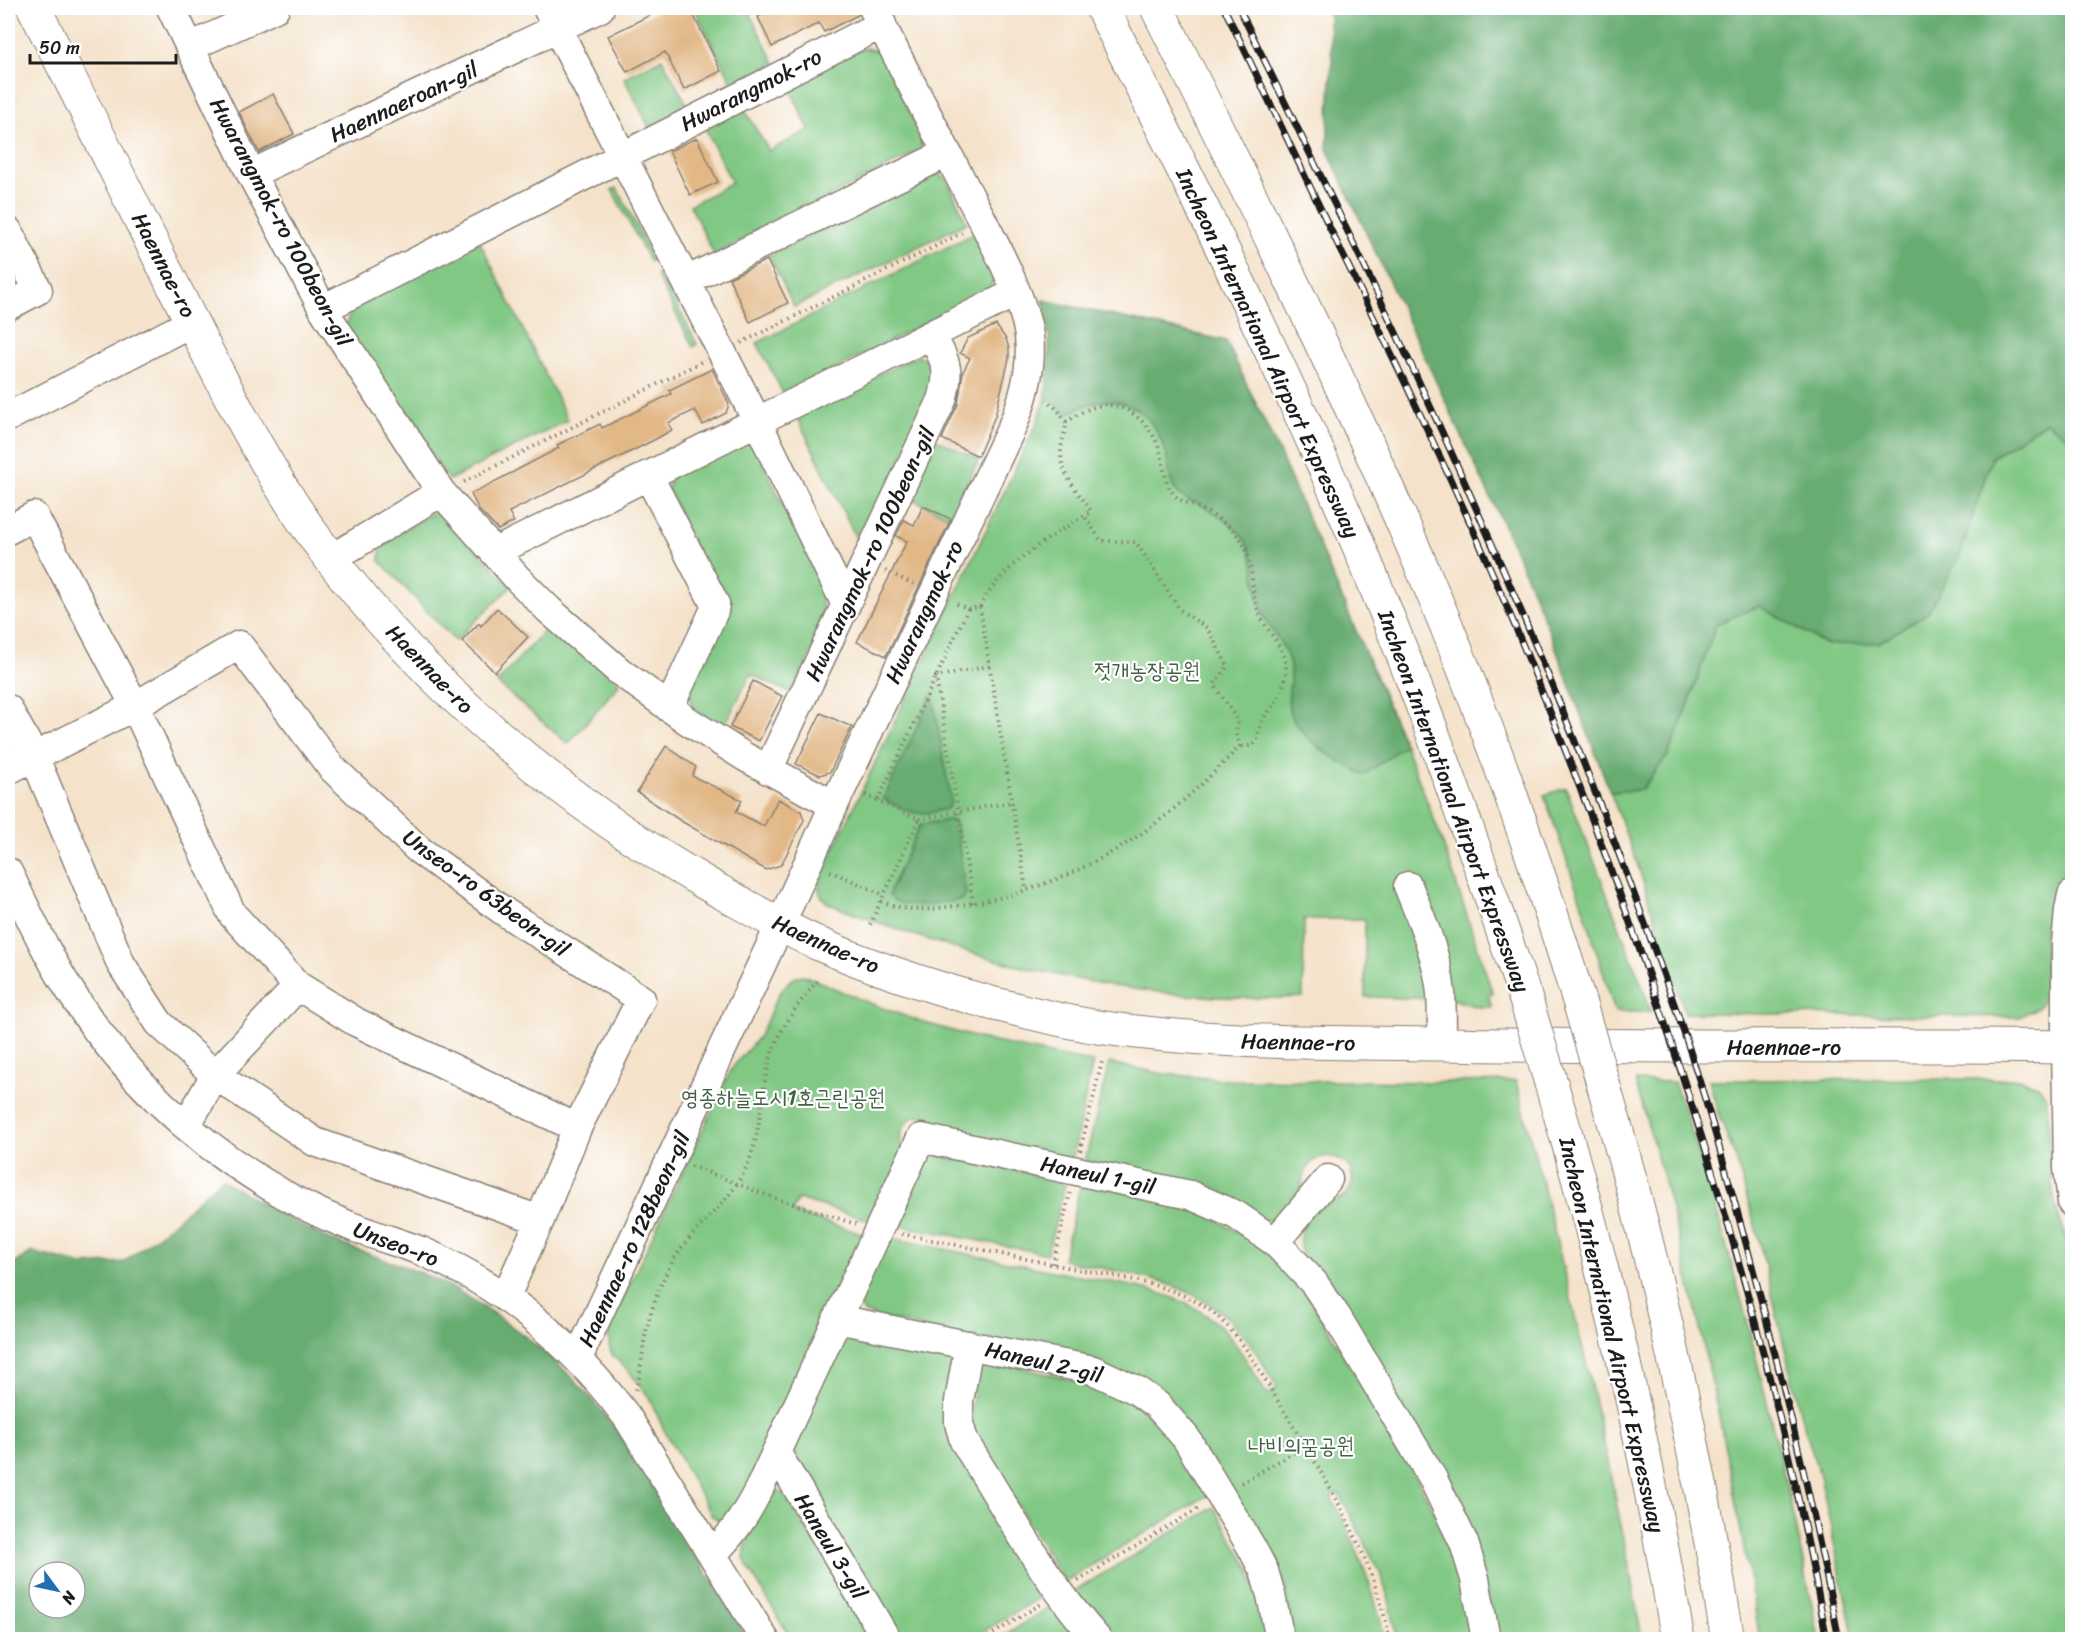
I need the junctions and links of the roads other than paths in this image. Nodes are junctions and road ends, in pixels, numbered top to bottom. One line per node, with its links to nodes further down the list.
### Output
1 (34, 8): 18 (main road, Haennae-ro)
2 (171, 8): 9 (street, Hwarangmok-ro 100beon-gil)
3 (275, 8): 9 (street)
4 (600, 8): 8 (street)
5 (1102, 8): 60 (main road, Incheon International Airport Expressway, bridge)
6 (1157, 8): 61 (main road, bridge)
7 (878, 16): 10 (street, Hwarangmok-ro); 11 (street, Hwarangmok-ro)
8 (552, 19): 11 (street); 12 (street, Haennaeroan-gil)
9 (190, 47): 12 (street, Hwarangmok-ro 100beon-gil)
10 (947, 153): 14 (street); 15 (street, Hwarangmok-ro)
11 (621, 155): 14 (street); 17 (street)
12 (251, 174): 17 (street, Hwarangmok-ro 100beon-gil)
13 (8, 231): 16 (street)
14 (686, 281): 21 (street)
15 (1015, 293): 19 (street); 34 (street, Hwarangmok-ro)
16 (8, 306)
17 (323, 309): 23 (street, Hwarangmok-ro 100beon-gil)
18 (192, 322): 20 (street); 26 (main road, Haennae-ro)
19 (932, 336): 21 (street); 27 (street, Hwarangmok-ro 100beon-gil)
20 (8, 417)
21 (756, 421): 22 (street); 27 (street)
22 (648, 474): 25 (street); 29 (street)
23 (448, 489): 25 (street, Hwarangmok-ro 100beon-gil); 26 (street)
24 (8, 530): 28 (street)
25 (495, 552): 29 (street, Hwarangmok-ro 100beon-gil)
26 (331, 559): 38 (main road, Haennae-ro)
27 (846, 605): 33 (street, Hwarangmok-ro 100beon-gil)
28 (135, 706): 31 (street, Unseo-ro 63beon-gil); 39 (street); 44 (street, Unseo-ro 63beon-gil)
29 (669, 708): 33 (street, Hwarangmok-ro 100beon-gil)
30 (8, 709): 31 (street)
31 (34, 756): 32 (street, Unseo-ro 63beon-gil); 42 (street)
32 (8, 770)
33 (768, 770): 34 (street, Hwarangmok-ro 100beon-gil)
34 (845, 798): 38 (street, Hwarangmok-ro)
35 (8, 872): 43 (street, Unseo-ro)
36 (1408, 886): 40 (street)
37 (2073, 895): 41 (street)
38 (780, 925): 40 (main road, Haennae-ro); 52 (street, Haennae-ro 128beon-gil)
39 (298, 986): 42 (street); 44 (street)
40 (1442, 1044): 41 (main road, Haennae-ro)
41 (2069, 1046): 46 (street)
42 (214, 1075): 43 (street); 47 (street)
43 (186, 1126): 49 (street, Unseo-ro)
44 (577, 1128): 47 (street, Unseo-ro 63beon-gil)
45 (1328, 1179): 48 (street)
46 (2073, 1203)
47 (540, 1220): 49 (street, Unseo-ro 63beon-gil)
48 (1275, 1242): 50 (street, Haneul 1-gil); 59 (street, Haneul 1-gil)
49 (506, 1296): 52 (street, Unseo-ro)
50 (837, 1319): 51 (street, Haneul 2-gil); 53 (street, Haneul 1-gil)
51 (969, 1345): 57 (street); 58 (street, Haneul 2-gil)
52 (578, 1358): 54 (street, Unseo-ro)
53 (776, 1452): 54 (street, Haneul 1-gil); 56 (street, Haneul 3-gil)
54 (713, 1554): 55 (street, Unseo-ro)
55 (765, 1640)
56 (887, 1640)
57 (1098, 1640)
58 (1280, 1640)
59 (1486, 1640)
60 (1678, 1640)
61 (1728, 1640)

